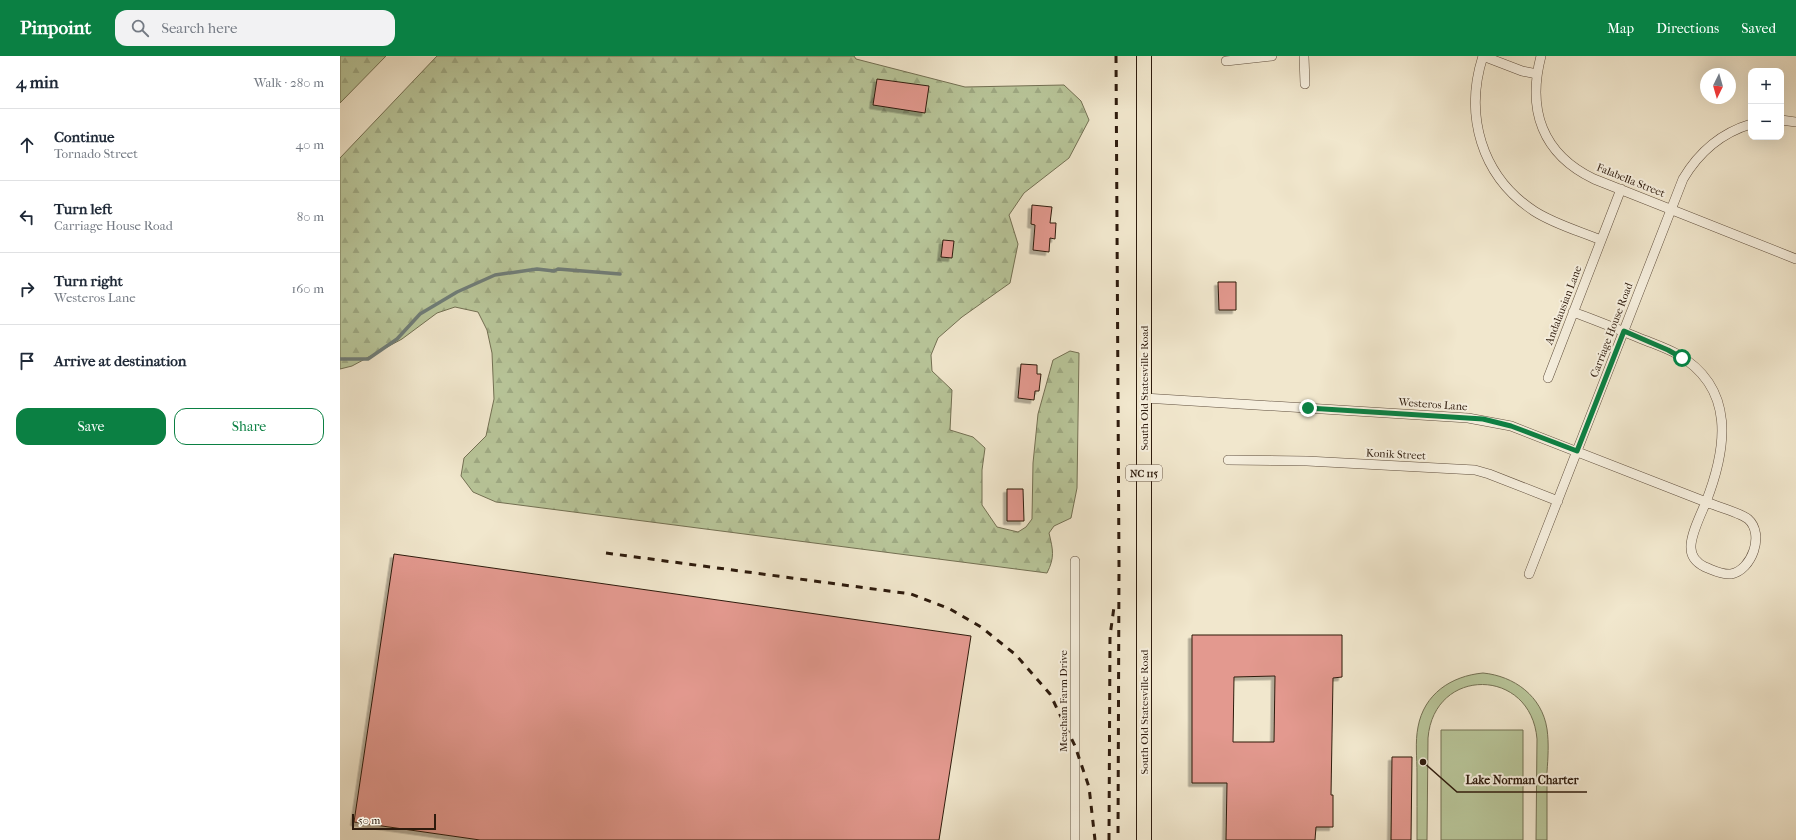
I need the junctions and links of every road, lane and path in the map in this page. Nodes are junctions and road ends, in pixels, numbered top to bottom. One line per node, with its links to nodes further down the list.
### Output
1 (1144, 56): 19 (main road, South Old Statesville Road / NC 115)
2 (1272, 56): 6 (street)
3 (1304, 56): 8 (street)
4 (1483, 56): 7 (street); 14 (street)
5 (1541, 56): 7 (street, Falabella Street)
6 (1226, 61)
7 (1536, 74): 12 (street, Falabella Street)
8 (1305, 84)
9 (1784, 120): 10 (street)
10 (1796, 122)
11 (1748, 125): 13 (street, Carriage House Road)
12 (1621, 189): 13 (street, Falabella Street); 14 (street, Andalausian Lane)
13 (1671, 209): 15 (street, Falabella Street); 17 (street, Carriage House Road)
14 (1601, 240): 16 (street, Andalausian Lane)
15 (1796, 259)
16 (1573, 312): 17 (street); 18 (street, Andalausian Lane)
17 (1624, 331): 20 (street, Carriage House Road); 23 (street)
18 (1548, 378)
19 (1144, 398): 20 (street, Westeros Lane); 27 (main road, South Old Statesville Road / NC 115)
20 (1577, 451): 22 (street, Carriage House Road); 23 (street, Westeros Lane)
21 (1228, 460): 22 (street, Konik Street)
22 (1558, 501): 25 (street, Carriage House Road)
23 (1706, 502): 23 (street, Westeros Lane)
24 (1076, 561): 26 (street, Meacham Farm Drive)
25 (1529, 574)
26 (1075, 840)
27 (1144, 840)

